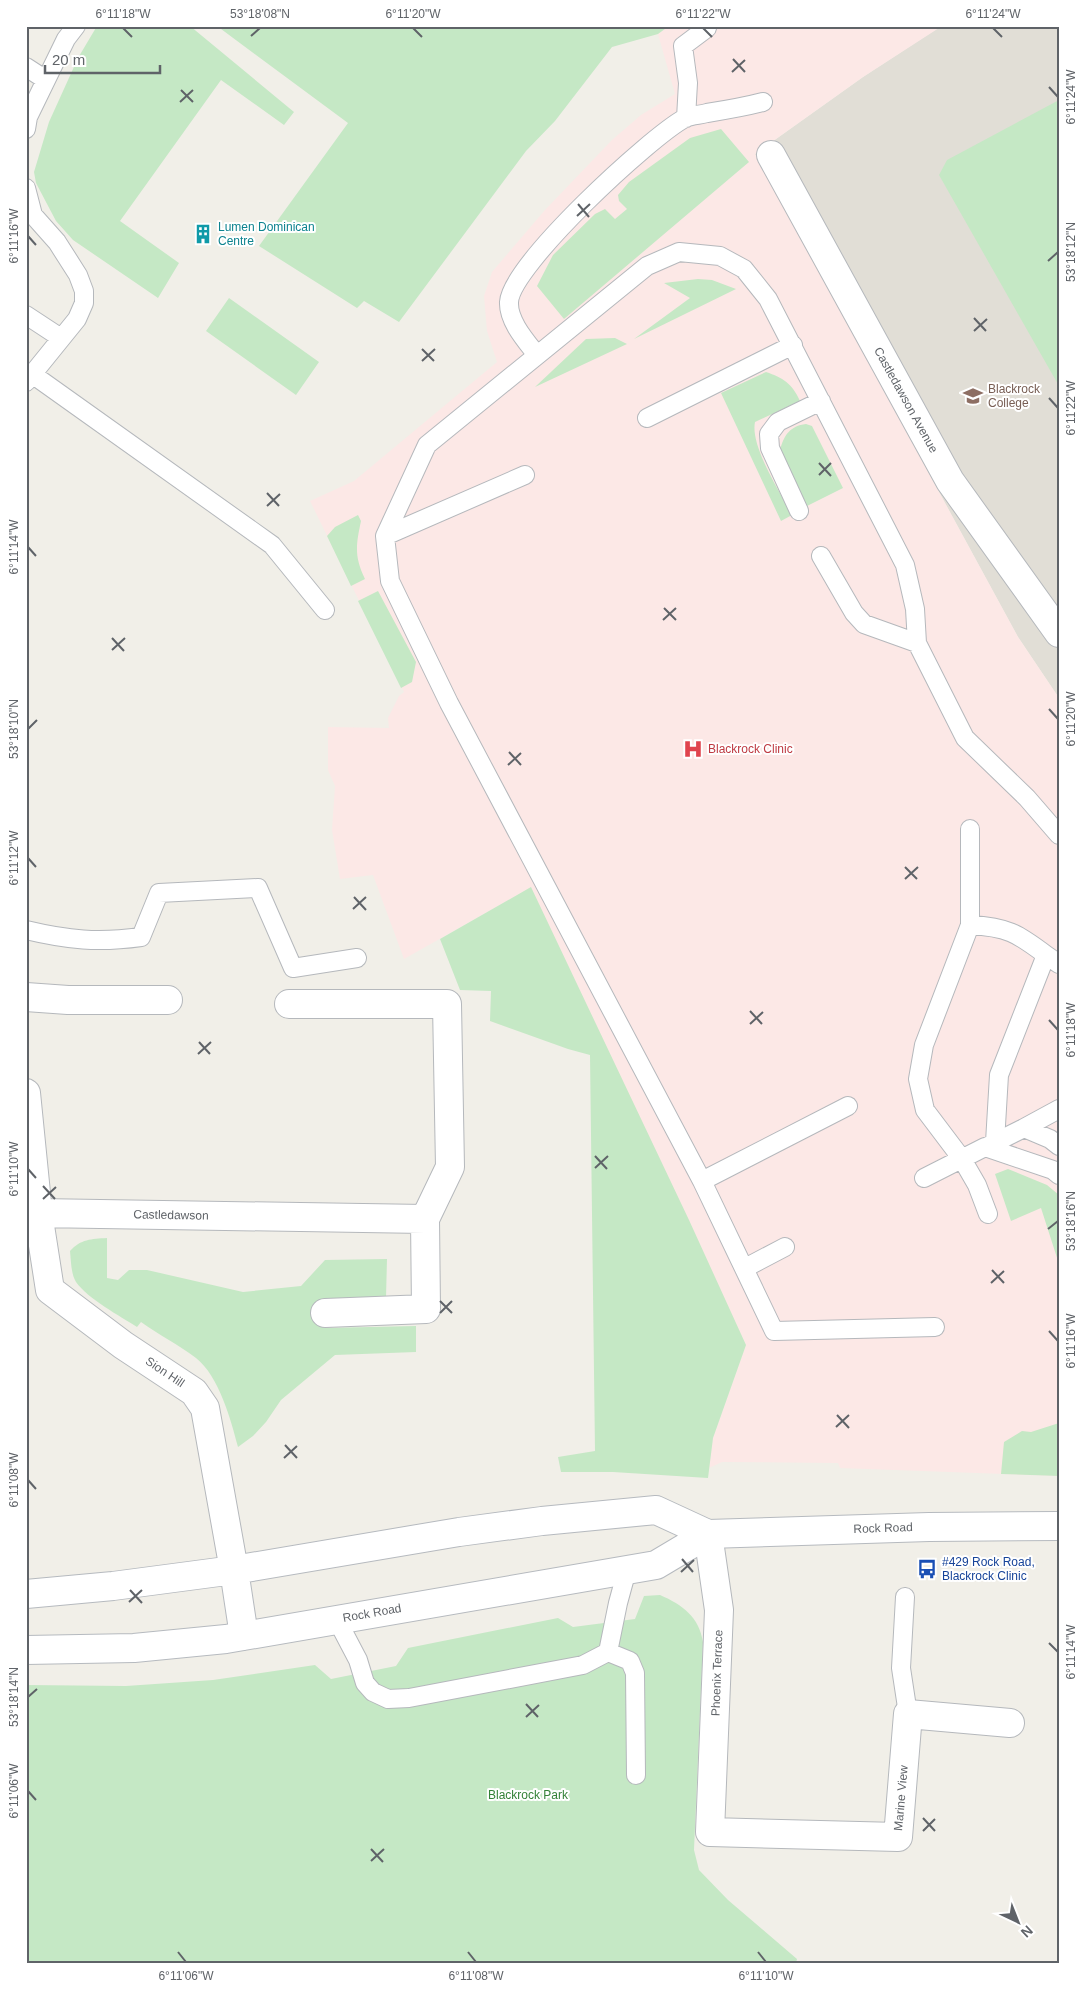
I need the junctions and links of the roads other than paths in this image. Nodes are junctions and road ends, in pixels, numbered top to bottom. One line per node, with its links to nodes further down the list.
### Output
1 (76, 26): 4 (lane)
2 (707, 28): 6 (lane)
3 (26, 68): 4 (lane)
4 (46, 80): 7 (lane)
5 (763, 102): 6 (lane)
6 (686, 118): 13 (lane)
7 (26, 129)
8 (771, 155): 22 (street, Castledawson Avenue)
9 (26, 188): 11 (lane)
10 (26, 316): 11 (lane)
11 (61, 338): 14 (lane)
12 (793, 345): 13 (lane); 15 (lane); 16 (lane)
13 (537, 355): 19 (lane)
14 (29, 378): 21 (lane)
15 (821, 401): 18 (lane); 23 (lane)
16 (647, 418)
17 (525, 475): 19 (lane)
18 (799, 511)
19 (385, 536): 42 (lane)
20 (821, 556): 23 (lane)
21 (325, 610)
22 (1059, 633)
23 (917, 643): 25 (lane)
24 (970, 829): 26 (lane)
25 (1059, 835)
26 (970, 926): 29 (lane); 39 (lane)
27 (26, 930): 28 (lane)
28 (358, 958)
29 (1053, 959): 37 (lane)
30 (26, 997): 31 (street)
31 (168, 1000)
32 (289, 1004): 45 (street)
33 (26, 1093): 43 (street)
34 (848, 1106): 42 (lane)
35 (1059, 1109): 36 (lane)
36 (1024, 1128): 37 (lane); 38 (lane)
37 (990, 1145): 39 (lane); 40 (lane)
38 (1059, 1146)
39 (962, 1159): 41 (lane); 44 (lane)
40 (1059, 1174)
41 (924, 1178)
42 (702, 1181): 47 (lane)
43 (38, 1213): 45 (street, Castledawson); 52 (street, Sion Hill)
44 (988, 1214)
45 (425, 1219): 48 (street)
46 (785, 1247): 47 (lane)
47 (745, 1268): 49 (lane)
48 (325, 1313)
49 (934, 1327)
50 (1059, 1526): 51 (street, Rock Road)
51 (708, 1534): 52 (street, Rock Road); 53 (street, Rock Road); 63 (street, Phoenix Terrace)
52 (234, 1570): 54 (street, Rock Road); 57 (street, Sion Hill)
53 (627, 1570): 56 (street, Rock Road); 59 (lane)
54 (26, 1594)
55 (905, 1596): 60 (lane)
56 (337, 1620): 57 (street, Rock Road); 59 (lane)
57 (244, 1636): 58 (street, Rock Road)
58 (26, 1650)
59 (608, 1652): 62 (lane)
60 (908, 1714): 61 (street); 63 (street, Marine View)
61 (1010, 1723)
62 (636, 1775)
63 (711, 1813)

